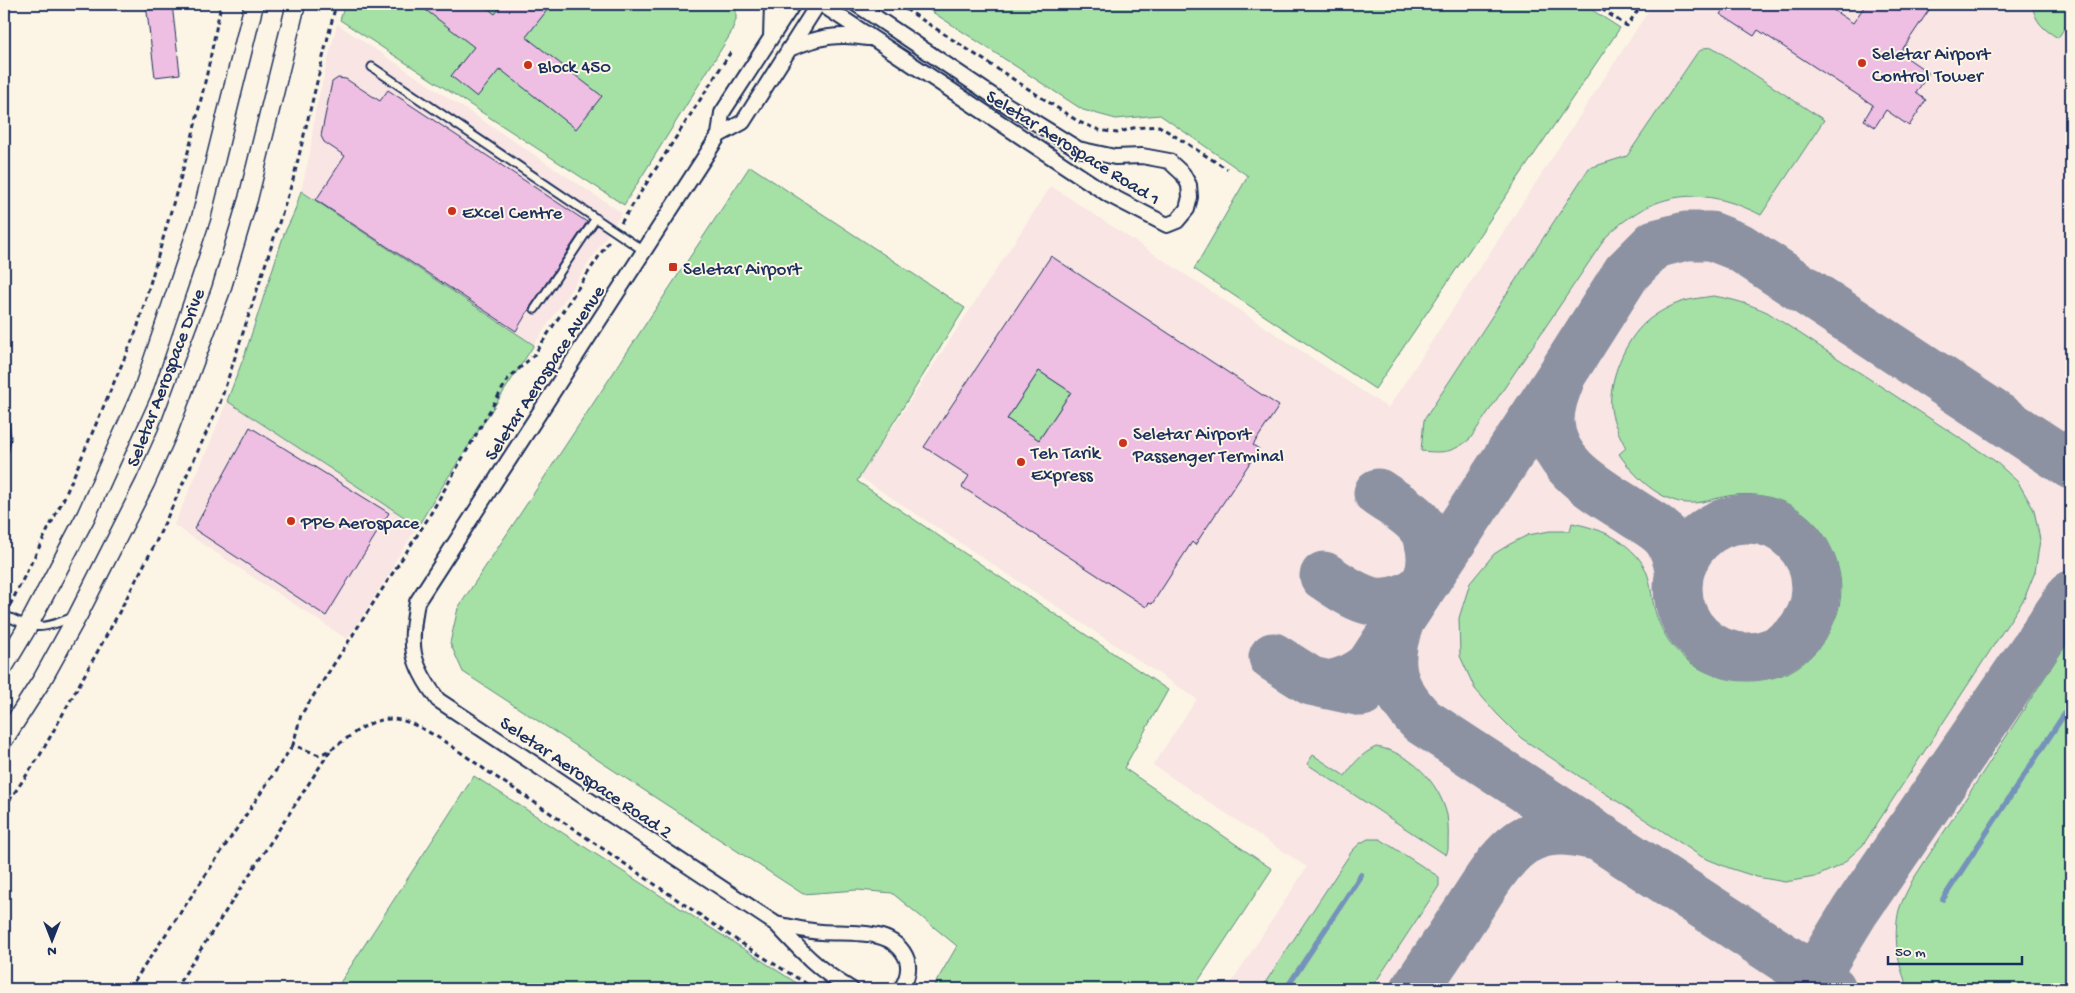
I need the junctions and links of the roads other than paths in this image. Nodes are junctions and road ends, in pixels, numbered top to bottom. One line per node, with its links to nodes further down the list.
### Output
1 (254, 4): 21 (street, Seletar Aerospace Drive)
2 (296, 4): 20 (street, Seletar Aerospace Drive)
3 (772, 4): 7 (street)
4 (793, 4): 7 (street, Seletar Aerospace Avenue)
5 (820, 4): 8 (street, Seletar Aerospace Road 1); 9 (street, Seletar Aerospace Avenue)
6 (856, 4): 11 (street, Seletar Aerospace Road 1)
7 (771, 38): 13 (street, Seletar Aerospace Avenue)
8 (873, 39): 9 (street); 12 (street, Seletar Aerospace Road 1)
9 (789, 49): 13 (street, Seletar Aerospace Avenue)
10 (372, 67): 14 (lane)
11 (1002, 102): 12 (street); 12 (street, Seletar Aerospace Road 1)
12 (992, 117)
13 (719, 135): 15 (street, Seletar Aerospace Avenue)
14 (596, 218): 15 (lane); 16 (lane)
15 (644, 251): 22 (street, Seletar Aerospace Avenue)
16 (535, 309)
17 (4, 422): 18 (lane)
18 (4, 450)
19 (4, 615): 21 (lane)
20 (78, 615): 21 (lane); 24 (street, Seletar Aerospace Drive)
21 (28, 626): 23 (street, Seletar Aerospace Drive)
22 (411, 634): 25 (street, Seletar Aerospace Road 2)
23 (4, 666)
24 (4, 739)
25 (776, 924): 26 (street, Seletar Aerospace Road 2); 27 (street, Seletar Aerospace Road 2)
26 (851, 989)
27 (901, 989)

